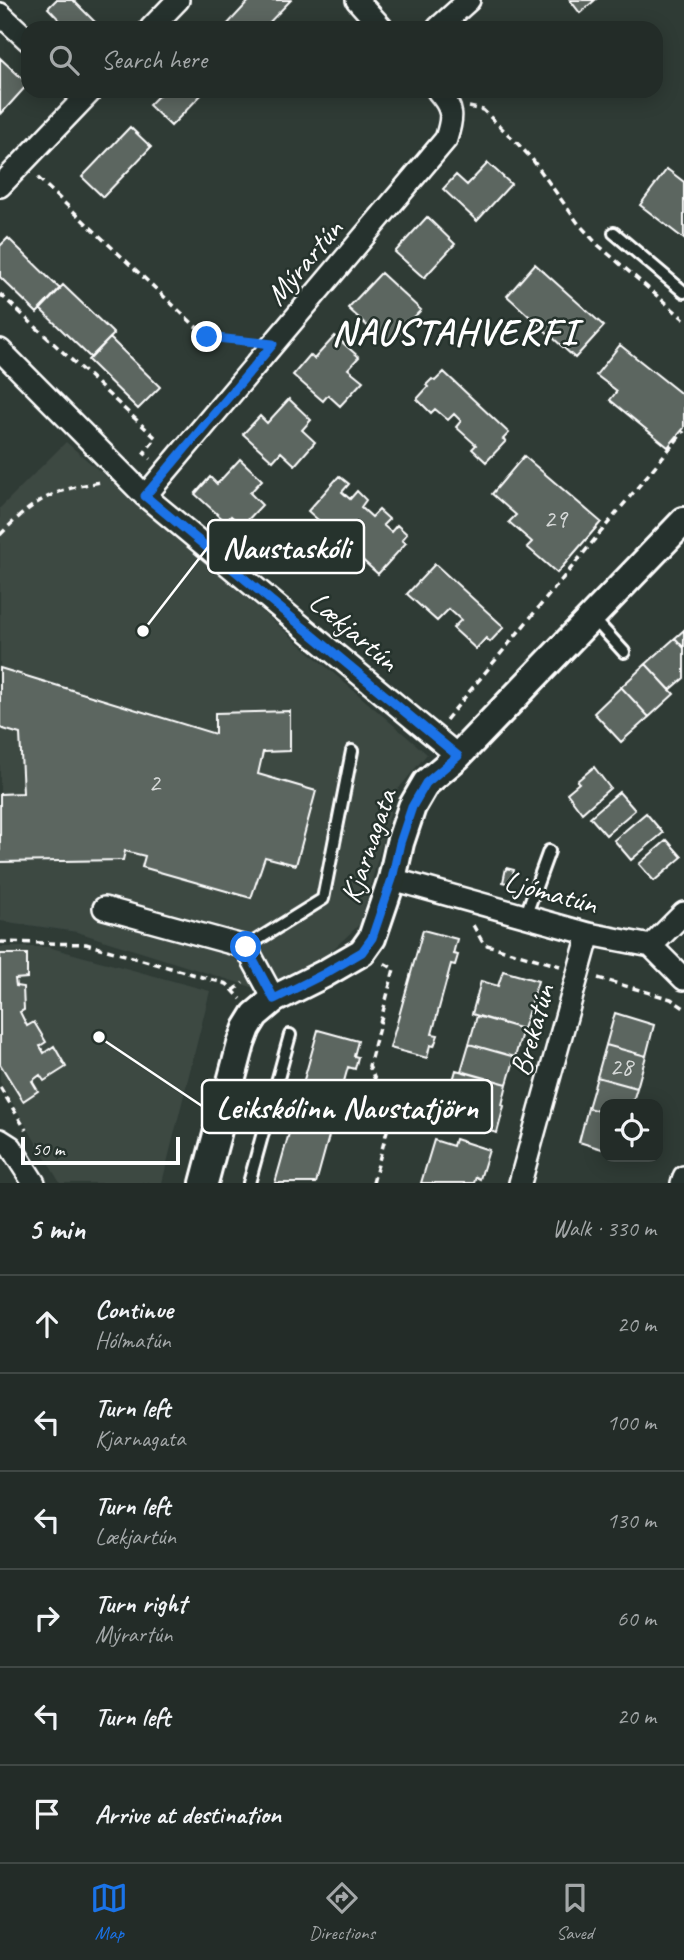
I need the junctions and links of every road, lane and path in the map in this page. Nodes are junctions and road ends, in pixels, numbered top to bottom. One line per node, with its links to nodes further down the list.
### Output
1 (10, 0): 5 (street)
2 (178, 0): 6 (street)
3 (357, 0): 7 (street)
4 (469, 0): 8 (street)
5 (0, 12): 9 (street)
6 (158, 21)
7 (376, 21)
8 (446, 21)
9 (21, 33)
10 (81, 98): 13 (street)
11 (442, 98): 19 (street, Mýrartún)
12 (445, 98): 18 (path)
13 (22, 163): 14 (street); 19 (path)
14 (0, 186)
15 (614, 233): 16 (lane)
16 (684, 292)
17 (0, 295): 21 (path)
18 (684, 319)
19 (273, 344): 22 (street, Mýrartún)
20 (0, 350): 23 (street, Lækjartún)
21 (144, 453): 22 (path); 23 (path)
22 (166, 472): 24 (street, Mýrartún)
23 (127, 477): 24 (street, Lækjartún); 26 (path)
24 (145, 496): 30 (street, Lækjartún)
25 (684, 522): 27 (street, Kjarnagata)
26 (0, 536)
27 (592, 617): 28 (lane); 30 (street, Kjarnagata)
28 (624, 652)
29 (352, 751): 40 (lane)
30 (458, 756): 32 (street, Kjarnagata)
31 (549, 851): 35 (lane)
32 (392, 879): 35 (street, Ljómatún); 41 (street, Kjarnagata)
33 (104, 908): 40 (street)
34 (684, 913): 39 (street)
35 (525, 917): 37 (street, Ljómatún)
36 (471, 924): 42 (path)
37 (589, 934): 39 (street, Ljómatún); 42 (street, Brekatún)
38 (0, 942): 44 (path)
39 (651, 946): 43 (street)
40 (246, 947): 44 (street)
41 (362, 952): 44 (street); 52 (path)
42 (579, 972): 45 (path); 53 (street, Brekatún)
43 (684, 979)
44 (264, 1007): 50 (street)
45 (684, 1008)
46 (290, 1035): 51 (lane)
47 (0, 1140): 49 (street)
48 (684, 1177): 54 (street)
49 (34, 1183)
50 (204, 1183)
51 (249, 1183)
52 (373, 1183)
53 (520, 1183)
54 (682, 1183)

